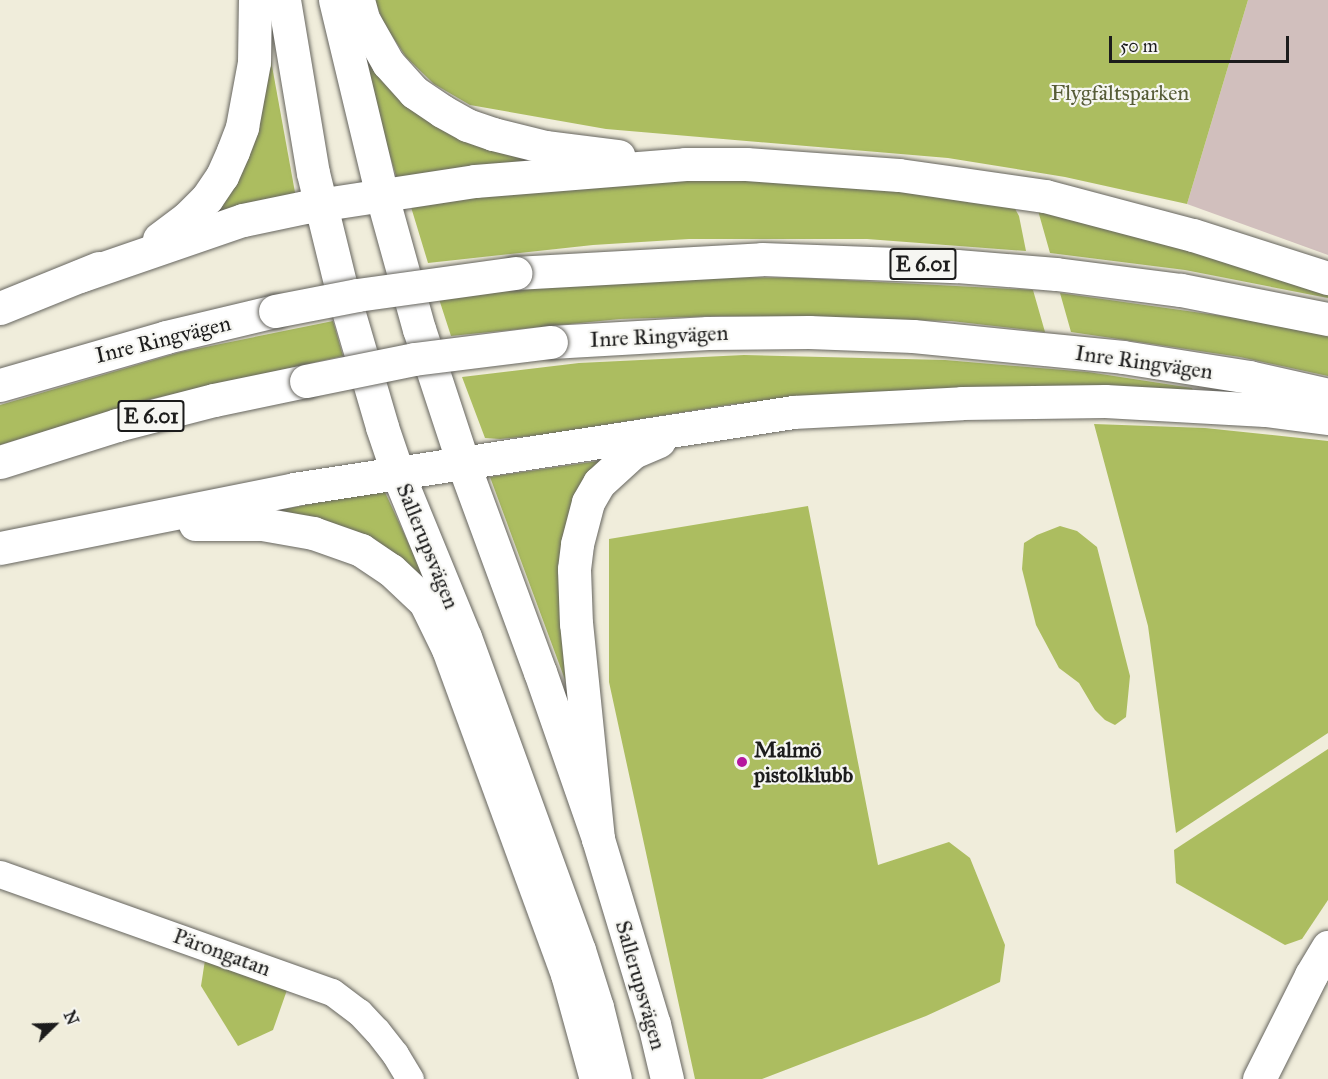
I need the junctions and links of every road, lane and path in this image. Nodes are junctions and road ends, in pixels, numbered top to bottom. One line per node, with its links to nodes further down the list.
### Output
1 (255, 0): 8 (main road)
2 (284, 0): 7 (main road, Sallerupsvägen)
3 (335, 0): 6 (main road, Sallerupsvägen)
4 (358, 0): 5 (main road)
5 (685, 164): 6 (main road); 9 (main road)
6 (382, 196): 7 (main road); 17 (main road, Sallerupsvägen)
7 (321, 205): 8 (main road); 18 (main road, Sallerupsvägen)
8 (80, 276): 10 (main road)
9 (1328, 278)
10 (0, 308)
11 (1328, 320): 12 (main road, Inre Ringvägen / E 6.01, bridge)
12 (0, 385)
13 (1328, 395): 16 (main road, Inre Ringvägen / E 6.01, bridge)
14 (1328, 418): 15 (main road)
15 (721, 422): 17 (main road); 21 (main road)
16 (0, 462)
17 (462, 463): 18 (main road); 21 (main road, Sallerupsvägen)
18 (398, 474): 19 (main road); 26 (main road, Sallerupsvägen)
19 (127, 524): 20 (main road); 25 (main road)
20 (0, 548)
21 (598, 839): 27 (main road, Sallerupsvägen)
22 (0, 874): 24 (street, Pärongatan)
23 (1328, 947): 28 (main road)
24 (410, 1079)
25 (596, 1079)
26 (615, 1079)
27 (667, 1079)
28 (1259, 1079)

